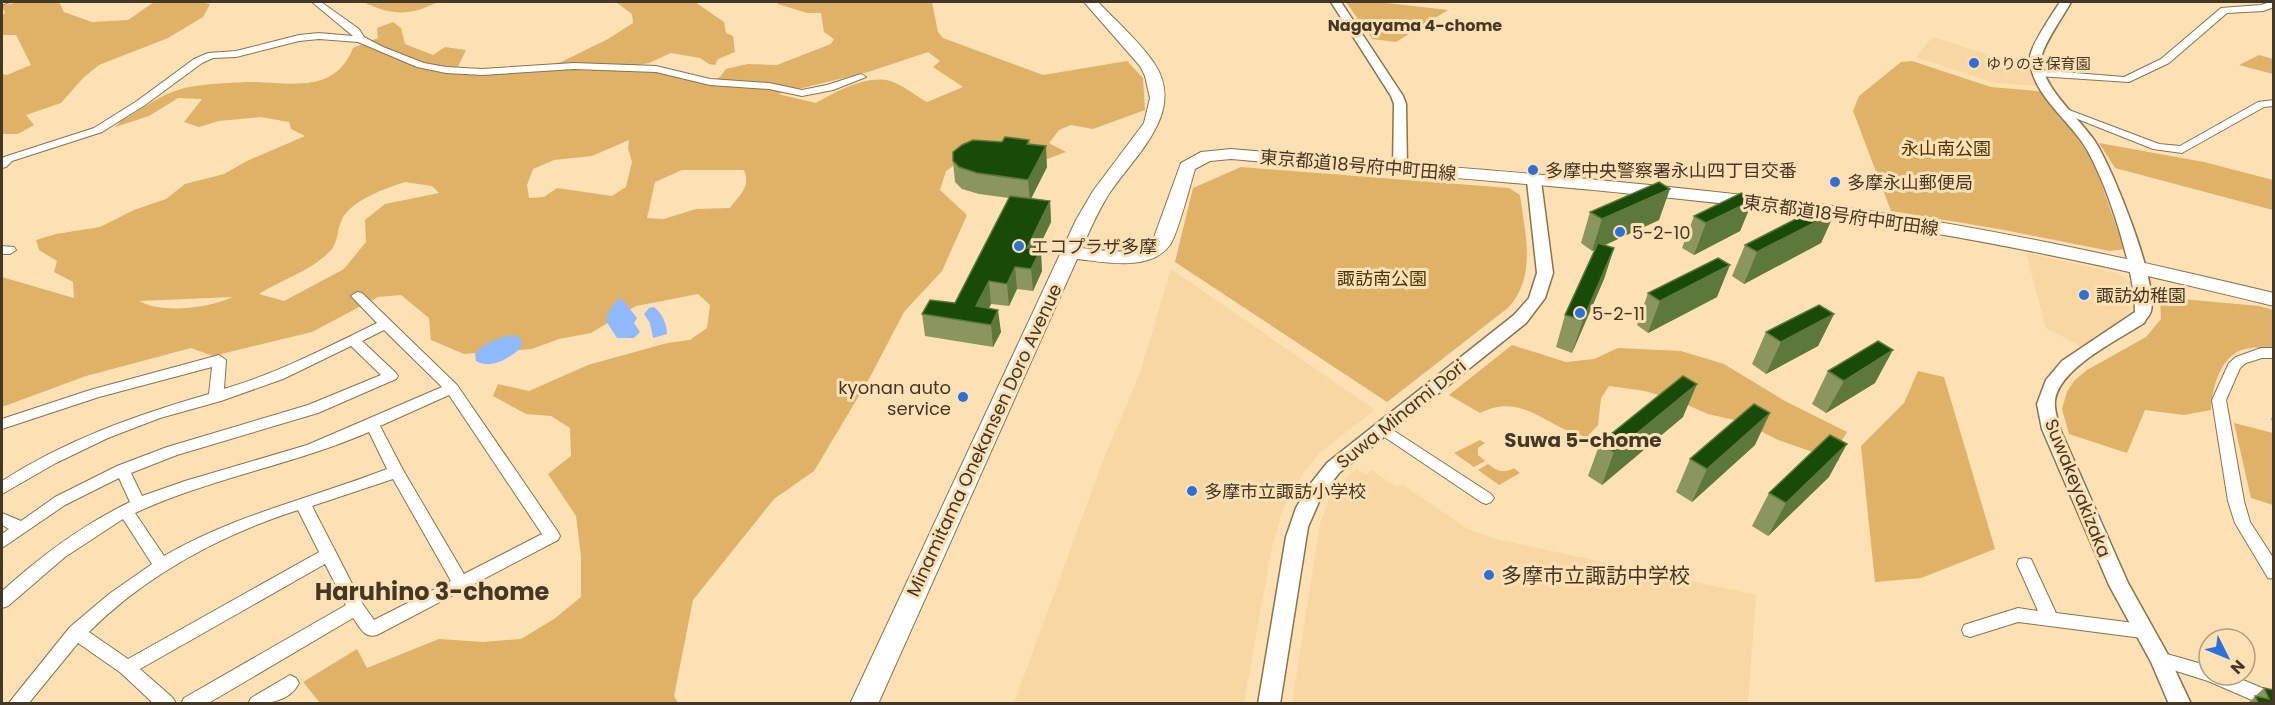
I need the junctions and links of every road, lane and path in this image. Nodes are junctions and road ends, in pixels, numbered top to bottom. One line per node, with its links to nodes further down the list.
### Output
1 (316, 2): 6 (street)
2 (1091, 2): 14 (main road, Minamitama Onekansen Doro Avenue)
3 (1336, 2): 12 (street)
4 (2065, 2): 7 (street)
5 (2274, 3): 7 (street)
6 (360, 39): 8 (street); 11 (street)
7 (2038, 73): 10 (street)
8 (861, 77)
9 (2274, 104): 10 (street)
10 (2066, 112): 15 (street)
11 (2, 165)
12 (1400, 169): 13 (main road, 東京都道18号府中町田線); 14 (main road, 東京都道18号府中町田線)
13 (1534, 181): 15 (main road, 東京都道18号府中町田線); 25 (street, Suwa Minami Dori)
14 (1071, 252): 56 (main road, Minamitama Onekansen Doro Avenue)
15 (2137, 266): 17 (main road, 東京都道18号府中町田線); 44 (street, Suwakeyakizaka)
16 (357, 296): 18 (street)
17 (2274, 300)
18 (387, 323): 19 (street); 21 (street)
19 (353, 340): 22 (street); 26 (street)
20 (2274, 353): 38 (street)
21 (452, 388): 24 (street); 39 (street)
22 (216, 398): 23 (street); 28 (street)
23 (2, 424)
24 (372, 424): 27 (street); 31 (street)
25 (1382, 428): 29 (street); 57 (street, Suwa Minami Dori)
26 (122, 470): 31 (street); 33 (street)
27 (396, 472): 30 (street); 39 (street)
28 (2, 488)
29 (1486, 498)
30 (303, 504): 35 (street); 37 (street)
31 (132, 508): 37 (street); 40 (street)
32 (2, 519): 33 (street)
33 (20, 527): 34 (street)
34 (2, 542)
35 (329, 554): 41 (street); 47 (street)
36 (2025, 564): 42 (street)
37 (162, 566): 45 (street)
38 (2274, 573)
39 (461, 583): 41 (street)
40 (2, 602)
41 (356, 608): 54 (street)
42 (2050, 618): 43 (street); 44 (street)
43 (1970, 630)
44 (2142, 631): 46 (street, Suwakeyakizaka)
45 (76, 632): 47 (street); 52 (street)
46 (2160, 659): 48 (street); 58 (street, Suwakeyakizaka)
47 (127, 668): 53 (street)
48 (2197, 670)
49 (290, 683): 55 (street)
50 (2241, 687): 51 (street)
51 (2274, 701)
52 (17, 704)
53 (167, 704)
54 (190, 704)
55 (257, 704)
56 (864, 704)
57 (1269, 704)
58 (2180, 704)

